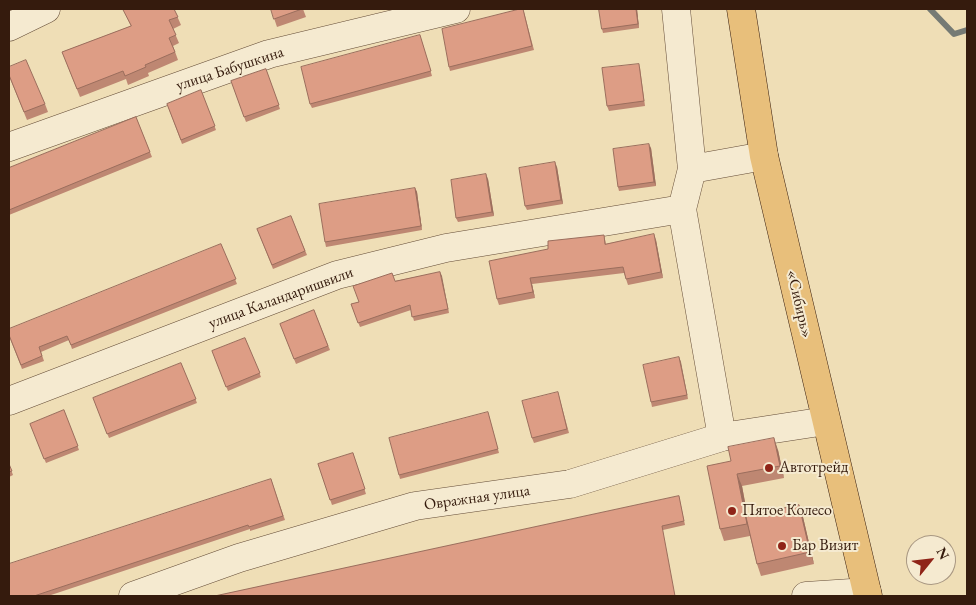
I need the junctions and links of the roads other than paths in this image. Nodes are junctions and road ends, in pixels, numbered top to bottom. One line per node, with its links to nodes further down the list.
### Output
1 (46, 9): 5 (street)
2 (456, 9): 6 (street, улица Бабушкина)
3 (676, 9): 8 (street)
4 (741, 9): 7 (main road, «Сибирь»)
5 (9, 27)
6 (9, 147)
7 (764, 156): 8 (street); 11 (main road, «Сибирь»)
8 (692, 169): 9 (street)
9 (682, 209): 10 (street, улица Каландаришвили); 12 (street)
10 (9, 401)
11 (826, 421): 12 (street, Овражная улица); 13 (main road, «Сибирь»)
12 (722, 437): 14 (street, Овражная улица)
13 (868, 594): 15 (street)
14 (133, 596)
15 (806, 596)

